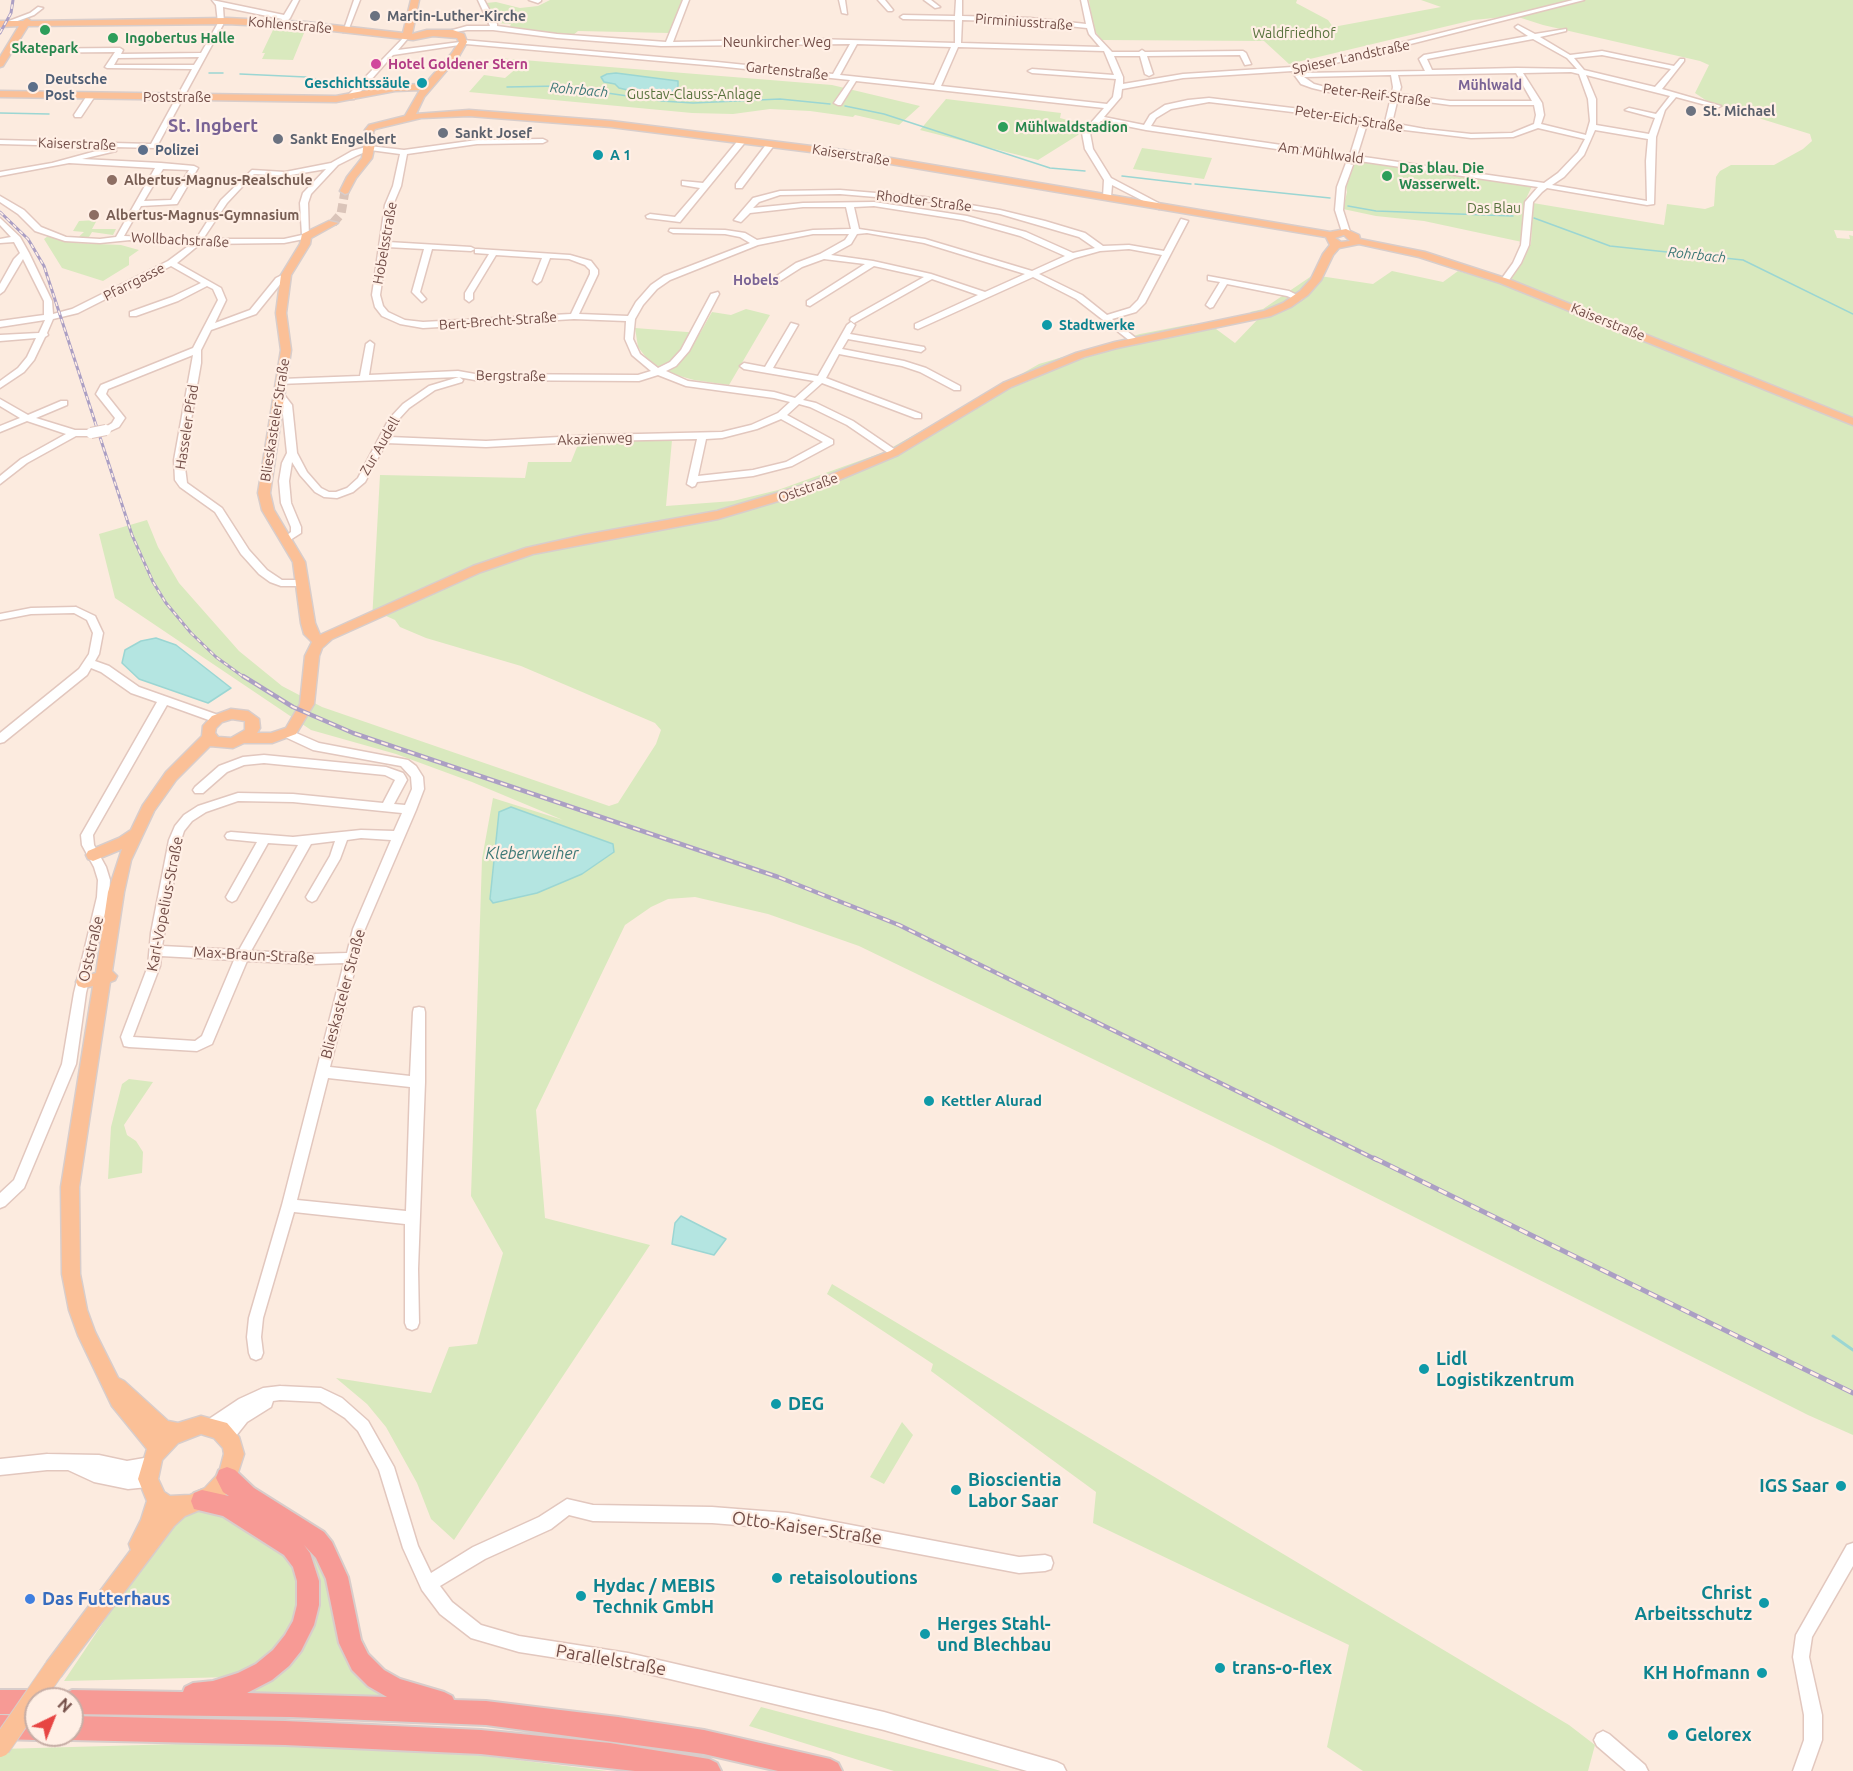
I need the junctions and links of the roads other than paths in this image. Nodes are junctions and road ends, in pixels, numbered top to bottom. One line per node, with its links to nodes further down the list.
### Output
1 (39, 0): 14 (street)
2 (296, 0): 22 (street)
3 (357, 0): 30 (street)
4 (415, 0): 33 (main road)
5 (481, 0): 28 (street)
6 (686, 0): 38 (street)
7 (842, 0): 18 (street)
8 (881, 0): 17 (street)
9 (927, 0): 13 (street)
10 (959, 0): 20 (street)
11 (1084, 0): 26 (street)
12 (1581, 0): 58 (street, Spieser Landstraße)
13 (937, 7)
14 (40, 8): 23 (street); 25 (street)
15 (997, 8): 21 (street)
16 (219, 9): 22 (main road, Kohlenstraße); 22 (street); 25 (main road, Kohlenstraße); 46 (street)
17 (890, 10)
18 (845, 14)
19 (903, 17): 20 (street, Pirminiusstraße)
20 (958, 18): 21 (street, Pirminiusstraße); 39 (street)
21 (997, 19): 26 (street, Pirminiusstraße)
22 (285, 21): 30 (main road, Kohlenstraße)
23 (12, 22): 24 (main road); 25 (main road)
24 (0, 23)
25 (28, 23): 40 (main road)
26 (1089, 26): 41 (street)
27 (1518, 27): 34 (street)
28 (493, 28): 32 (street, Neunkircher Weg); 35 (street, Neunkircher Weg); 36 (street)
29 (1564, 30): 34 (street)
30 (345, 31): 33 (main road, Kohlenstraße)
31 (438, 32): 32 (main road); 33 (main road); 33 (main road)
32 (451, 32): 36 (main road)
33 (407, 33): 43 (street)
34 (1536, 37): 48 (street); 59 (street)
35 (609, 41): 38 (street, Neunkircher Weg); 45 (street)
36 (466, 43): 43 (street); 45 (street, Gartenstraße); 65 (main road)
37 (854, 43): 38 (street, Neunkircher Weg); 39 (street, Neunkircher Weg); 62 (street)
38 (669, 44)
39 (956, 45): 41 (street, Neunkircher Weg); 66 (street)
40 (9, 49): 47 (street); 51 (main road)
41 (1108, 51): 42 (street, Neunkircher Weg); 63 (street)
42 (1142, 52): 44 (street, Neunkircher Weg); 60 (street)
43 (393, 53): 76 (street)
44 (1191, 53): 50 (street); 52 (street, Neunkircher Weg)
45 (599, 54): 62 (street, Gartenstraße)
46 (202, 55): 47 (street); 53 (street)
47 (116, 56): 53 (street)
48 (1569, 57): 54 (street); 57 (street)
49 (1682, 60): 54 (street)
50 (1194, 62)
51 (0, 63)
52 (1247, 64)
53 (196, 67): 75 (street)
54 (1675, 68): 69 (street)
55 (1517, 70): 57 (street); 59 (street); 78 (street)
56 (1032, 71): 63 (street)
57 (1582, 71): 69 (street); 91 (street)
58 (1297, 73): 61 (street); 67 (street, Spieser Landstraße); 71 (street, Peter-Reif-Straße)
59 (1430, 73): 61 (street)
60 (1149, 74)
61 (1394, 74): 71 (street)
62 (836, 76): 64 (street, Gartenstraße)
63 (1119, 77): 67 (street)
64 (855, 78): 66 (street, Gartenstraße); 77 (street)
65 (427, 87): 68 (main road, Poststraße); 74 (main road)
66 (937, 87): 79 (street, Gartenstraße)
67 (1120, 87): 79 (street)
68 (406, 88): 74 (main road); 76 (main road, Poststraße)
69 (1657, 90): 72 (street)
70 (1, 94): 73 (main road, Poststraße)
71 (1396, 95): 78 (street, Peter-Reif-Straße); 90 (street)
72 (1674, 95): 81 (street); 85 (street)
73 (91, 96): 75 (main road, Poststraße); 84 (street)
74 (420, 96): 80 (main road)
75 (179, 97): 76 (main road, Poststraße); 99 (street, Kaiserstraße)
76 (351, 97)
77 (838, 103)
78 (1538, 103): 89 (street)
79 (1110, 105): 87 (street)
80 (415, 106): 83 (main road); 86 (main road)
81 (1717, 106)
82 (1629, 111): 85 (street)
83 (427, 114): 86 (main road, Kaiserstraße); 95 (main road, Kaiserstraße)
84 (78, 115)
85 (1659, 117): 93 (street)
86 (409, 118): 100 (main road, Kaiserstraße)
87 (1098, 118): 92 (street, Am Mühlwald); 107 (street)
88 (1365, 120): 90 (street, Peter-Eich-Straße); 92 (street, Peter-Eich-Straße); 103 (street)
89 (1537, 125): 90 (street, Peter-Eich-Straße); 94 (street)
90 (1388, 126)
91 (1593, 127): 93 (street); 94 (street)
92 (1146, 128): 103 (street, Am Mühlwald)
93 (1652, 137): 111 (street, Am Mühlwald)
94 (1589, 138): 111 (street)
95 (743, 140): 98 (main road, Kaiserstraße); 109 (street)
96 (543, 141): 101 (street)
97 (0, 142): 99 (street, Kaiserstraße)
98 (771, 144): 110 (street); 113 (main road, Kaiserstraße)
99 (124, 146): 102 (street)
100 (369, 148): 101 (street); 105 (street); 112 (main road)
101 (404, 152): 135 (street, Hobelsstraße)
102 (71, 161): 104 (street); 106 (street)
103 (1351, 162): 111 (street, Am Mühlwald); 126 (street)
104 (161, 165): 116 (street); 116 (street)
105 (332, 165): 127 (street); 133 (street, Pfarrgasse)
106 (0, 174)
107 (1107, 179): 113 (street); 117 (street)
108 (685, 183): 109 (street)
109 (705, 186): 119 (street)
110 (739, 186)
111 (1547, 186): 152 (street)
112 (345, 191)
113 (1107, 197): 117 (main road, Kaiserstraße)
114 (0, 198): 128 (street, Wollbachstraße)
115 (849, 203): 118 (street); 124 (street); 143 (street)
116 (139, 204): 128 (street)
117 (1162, 207): 130 (main road, Kaiserstraße)
118 (748, 212): 121 (street, Rhodter Straße); 137 (street, Rhodter Straße)
119 (650, 216)
120 (0, 220): 129 (street)
121 (738, 220)
122 (1184, 221): 140 (street)
123 (333, 223): 127 (main road, Wollbachstraße)
124 (855, 230): 134 (street); 142 (street); 146 (street)
125 (674, 231): 134 (street)
126 (1346, 232): 130 (main road); 132 (main road)
127 (306, 236): 133 (street, Wollbachstraße); 147 (main road, Blieskasteler Straße)
128 (119, 238): 133 (street, Wollbachstraße)
129 (17, 239): 131 (street); 139 (street)
130 (1334, 240): 132 (main road); 158 (main road, Oststraße)
131 (0, 241)
132 (1357, 241): 152 (main road, Kaiserstraße)
133 (197, 243): 145 (street, Pfarrgasse)
134 (756, 243): 168 (street)
135 (385, 244): 136 (street); 161 (street, Hobelsstraße)
136 (429, 246): 138 (street); 159 (street)
137 (1100, 249): 140 (street); 143 (street)
138 (494, 252): 141 (street); 160 (street)
139 (25, 253): 155 (street); 166 (street)
140 (1167, 254): 167 (street)
141 (548, 256): 150 (street); 165 (street)
142 (823, 256): 144 (street); 154 (street)
143 (1072, 256): 146 (street)
144 (873, 262): 148 (street); 162 (street)
145 (171, 263): 153 (street); 166 (street, Pfarrgasse)
146 (1033, 274): 157 (street); 167 (street)
147 (286, 275): 172 (street); 188 (main road, Blieskasteler Straße)
148 (931, 276): 157 (street); 174 (street, Akazienweg)
149 (1211, 278): 151 (street)
150 (537, 281)
151 (1225, 281): 158 (street); 163 (street)
152 (1504, 281): 196 (main road, Kaiserstraße)
153 (207, 283): 164 (street); 172 (street)
154 (769, 284)
155 (0, 291)
156 (714, 294): 183 (street)
157 (985, 295): 171 (street)
158 (1299, 298): 176 (main road, Oststraße)
159 (422, 299)
160 (470, 299)
161 (376, 300): 165 (street, Bert-Brecht-Straße)
162 (810, 303)
163 (1210, 305)
164 (133, 314)
165 (574, 316): 168 (street, Bert-Brecht-Straße)
166 (49, 318): 169 (street, Pfarrgasse); 173 (street)
167 (1108, 318): 176 (street)
168 (631, 319): 183 (street)
169 (0, 324)
170 (794, 325): 182 (street)
171 (918, 326)
172 (209, 328): 179 (street)
173 (44, 335): 175 (street); 187 (street)
174 (845, 336): 178 (street); 180 (street, Akazienweg)
175 (0, 338)
176 (1134, 341): 202 (main road, Oststraße)
177 (370, 344): 185 (street)
178 (921, 349)
179 (197, 350): 198 (street, bridge); 205 (street, Hasseler Pfad)
180 (836, 351): 186 (street, Akazienweg); 189 (street)
181 (744, 366): 182 (street)
182 (768, 370): 186 (street)
183 (658, 372): 184 (street, Bergstraße); 190 (street)
184 (475, 377): 185 (street, Bergstraße); 200 (street, Zur Audell)
185 (364, 378): 188 (street, Bergstraße)
186 (821, 379): 190 (street, Akazienweg); 194 (street)
187 (0, 385)
188 (280, 388): 201 (street, Zur Audell); 204 (main road, Blieskasteler Straße)
189 (957, 388)
190 (799, 401): 193 (street, Akazienweg); 202 (street)
191 (64, 403): 195 (street)
192 (2, 406): 195 (street)
193 (781, 416): 199 (street, Akazienweg); 199 (street)
194 (918, 416)
195 (27, 418): 197 (street); 198 (street)
196 (1853, 422)
197 (0, 429)
198 (74, 433): 203 (street)
199 (702, 436): 200 (street, Akazienweg)
200 (383, 441): 201 (street, Zur Audell)
201 (292, 453): 204 (street)
202 (894, 453): 207 (main road, Oststraße)
203 (0, 481)
204 (287, 539): 205 (main road, Blieskasteler Straße)
205 (302, 583): 207 (main road, Blieskasteler Straße)
206 (0, 617): 208 (street)
207 (319, 642): 211 (main road)
208 (90, 663): 209 (street); 213 (street)
209 (164, 700): 210 (street); 224 (street, Oststraße)
210 (217, 719): 212 (main road); 214 (main road)
211 (285, 731): 212 (main road); 217 (street, Blieskasteler Straße)
212 (249, 733): 214 (main road)
213 (0, 739)
214 (215, 741): 218 (main road); 231 (main road)
215 (199, 790): 216 (street)
216 (386, 808): 217 (street, Karl-Vopelius-Straße); 228 (street, Karl-Vopelius-Straße)
217 (410, 810): 221 (street, Blieskasteler Straße)
218 (135, 834): 224 (main road); 225 (main road)
219 (231, 836): 222 (street)
220 (342, 836): 221 (street); 223 (street); 227 (street)
221 (397, 836): 230 (street, Blieskasteler Straße)
222 (264, 840): 223 (street); 226 (street)
223 (307, 840): 229 (street)
224 (93, 855): 225 (main road); 232 (street, Oststraße)
225 (124, 860): 231 (main road)
226 (232, 897)
227 (312, 897)
228 (155, 951): 229 (street, Max-Braun-Straße); 229 (street, Karl-Vopelius-Straße)
229 (243, 954): 230 (street, Max-Braun-Straße)
230 (352, 958): 234 (street, Blieskasteler Straße)
231 (106, 977): 232 (main road); 241 (main road, Oststraße)
232 (84, 982): 236 (street, Oststraße)
233 (419, 1012): 235 (street)
234 (322, 1072): 235 (street); 237 (street, Blieskasteler Straße)
235 (418, 1082): 238 (street)
236 (0, 1202)
237 (289, 1206): 238 (street); 240 (street, Blieskasteler Straße)
238 (412, 1218): 239 (street)
239 (412, 1323)
240 (256, 1353)
241 (110, 1383): 243 (main road, Oststraße); 244 (main road, Oststraße)
242 (219, 1431): 243 (main road); 246 (main road); 252 (street, Parallelstraße)
243 (178, 1432): 244 (main road)
244 (152, 1464): 245 (street); 247 (main road)
245 (0, 1467)
246 (227, 1478): 248 (main road); 258 (highway)
247 (157, 1499): 249 (main road); 253 (main road)
248 (202, 1501): 249 (main road); 257 (highway)
249 (180, 1507): 253 (main road)
250 (1853, 1551): 268 (street)
251 (1045, 1563): 252 (street, Otto-Kaiser-Straße)
252 (428, 1584): 266 (street, Parallelstraße)
253 (110, 1593): 263 (main road, bridge)
254 (0, 1702): 255 (highway)
255 (24, 1702)
256 (84, 1702): 257 (highway)
257 (109, 1702): 258 (highway)
258 (486, 1713): 265 (highway)
259 (0, 1727): 260 (highway)
260 (24, 1728)
261 (84, 1728): 264 (highway)
262 (1603, 1740): 267 (street)
263 (0, 1747)
264 (709, 1771)
265 (830, 1771)
266 (1057, 1771)
267 (1640, 1771)
268 (1802, 1771)

